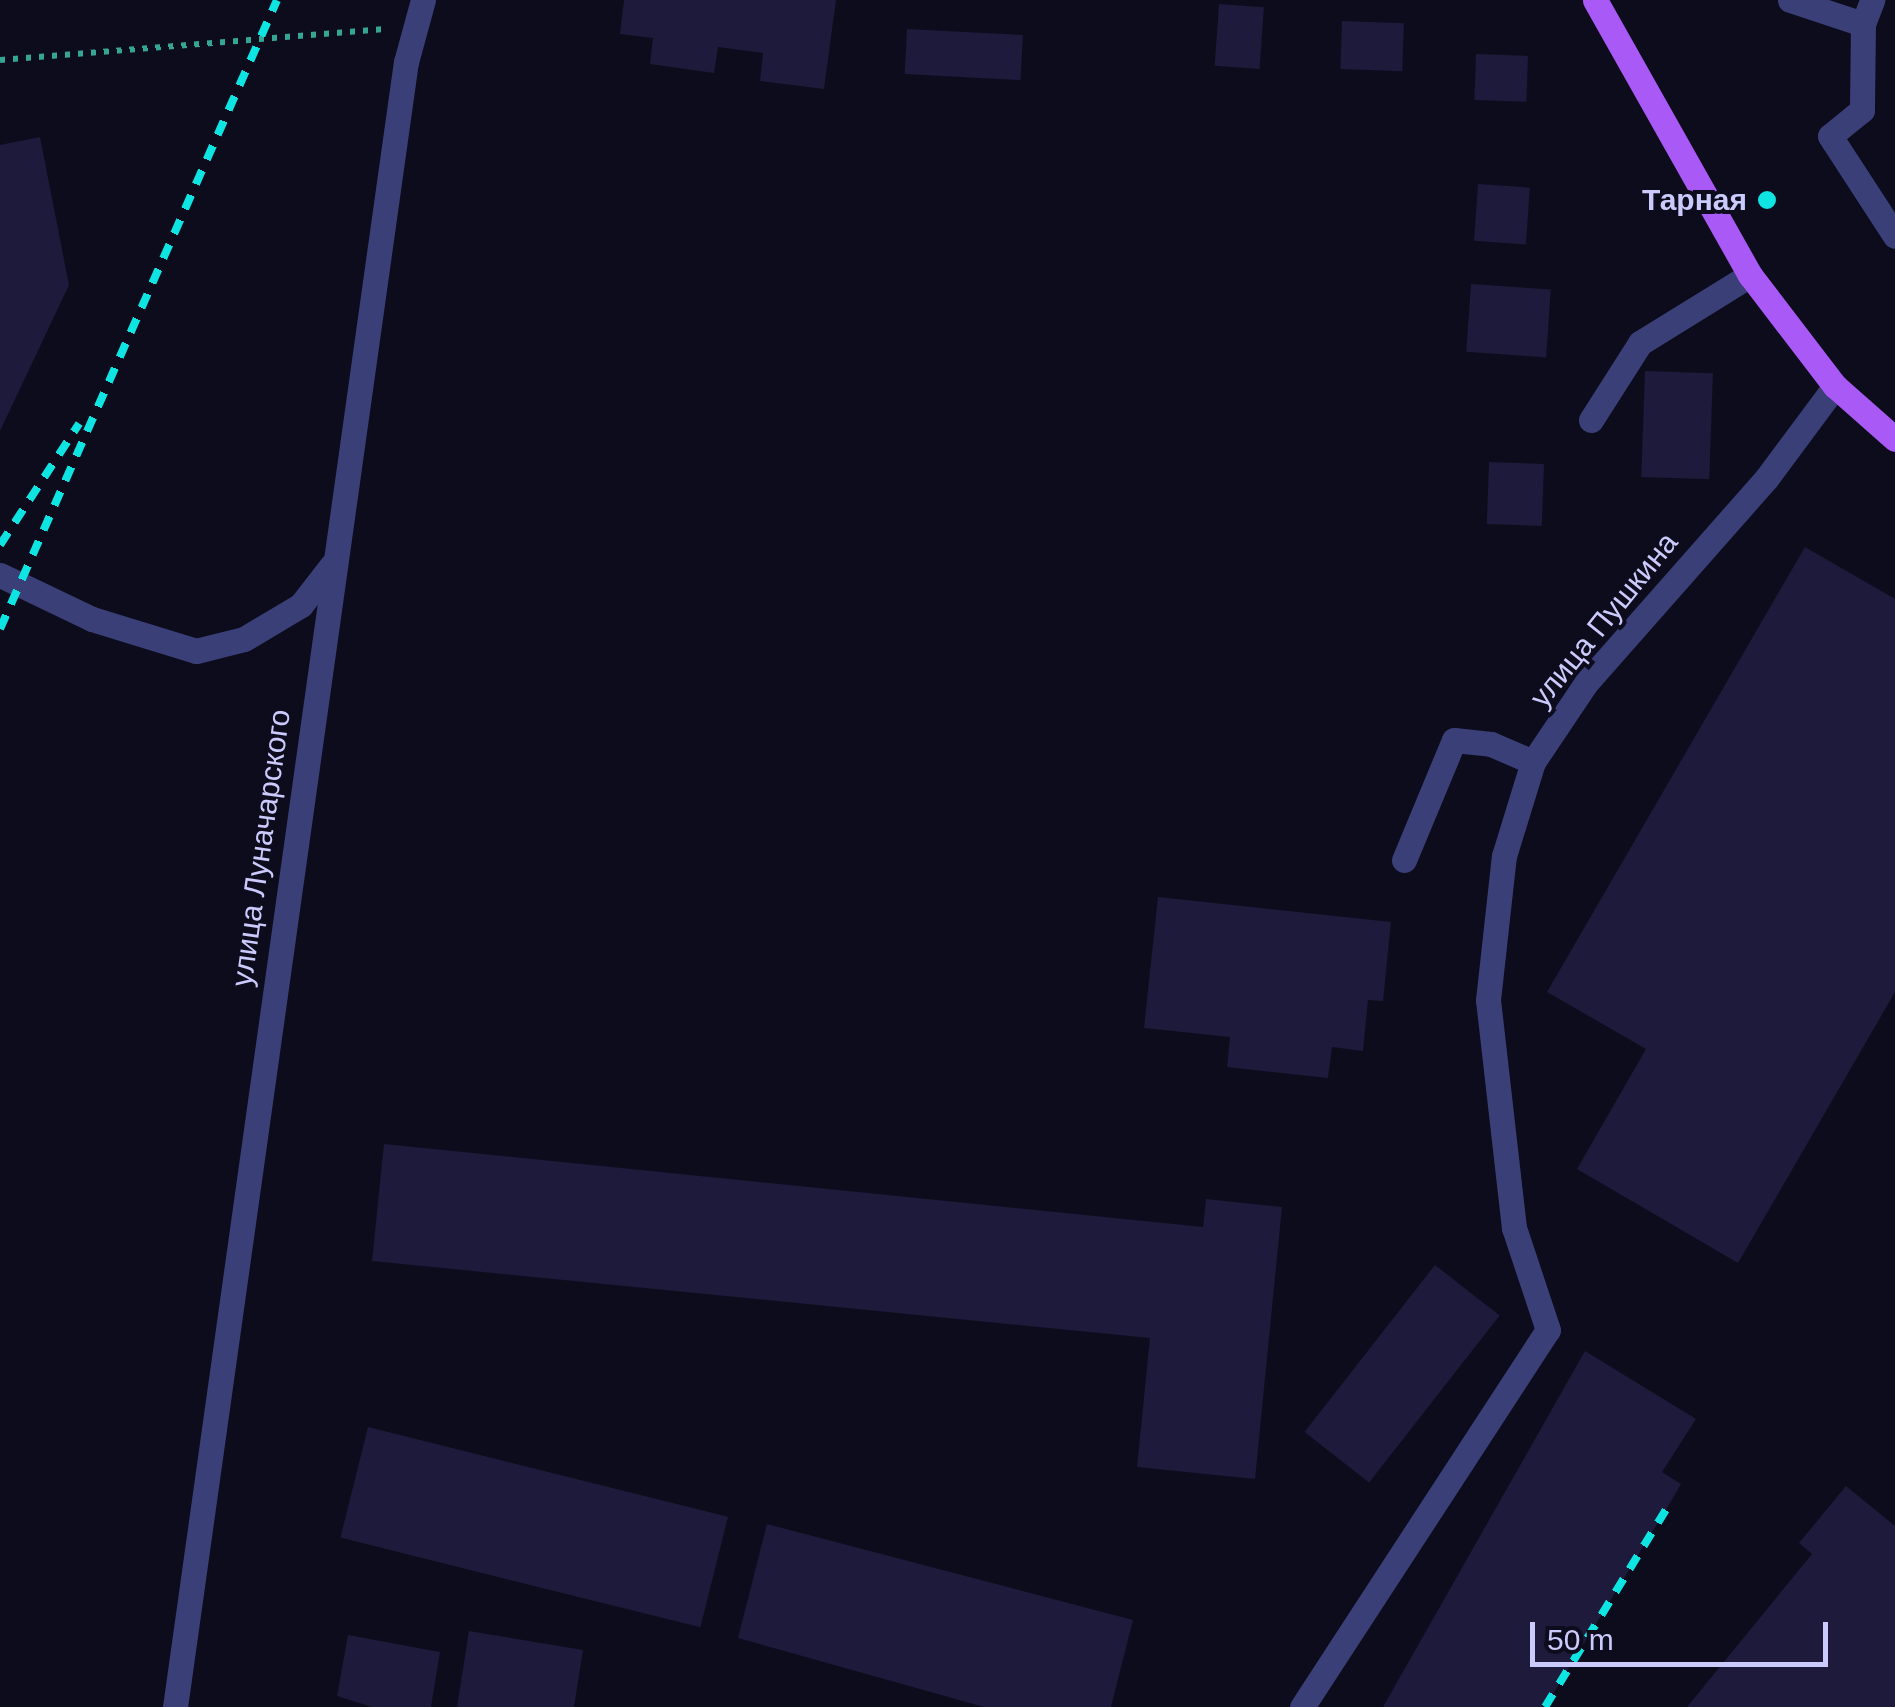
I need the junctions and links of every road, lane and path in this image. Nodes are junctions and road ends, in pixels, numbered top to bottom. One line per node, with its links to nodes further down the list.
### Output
1 (423, 0): 5 (street, улица Луначарского)
2 (1596, 0): 8 (main road)
3 (1790, 0): 4 (street)
4 (1868, 12): 7 (street)
5 (416, 26): 6 (path); 12 (street, улица Луначарского)
6 (0, 60)
7 (1895, 236)
8 (1750, 275): 9 (main road); 10 (street)
9 (1834, 386): 11 (main road); 14 (street, улица Пушкина)
10 (1591, 420)
11 (1895, 439)
12 (335, 561): 13 (street); 16 (street, улица Луначарского)
13 (0, 575)
14 (1533, 762): 15 (street); 17 (street, улица Пушкина)
15 (1404, 860)
16 (175, 1707)
17 (1302, 1707)

